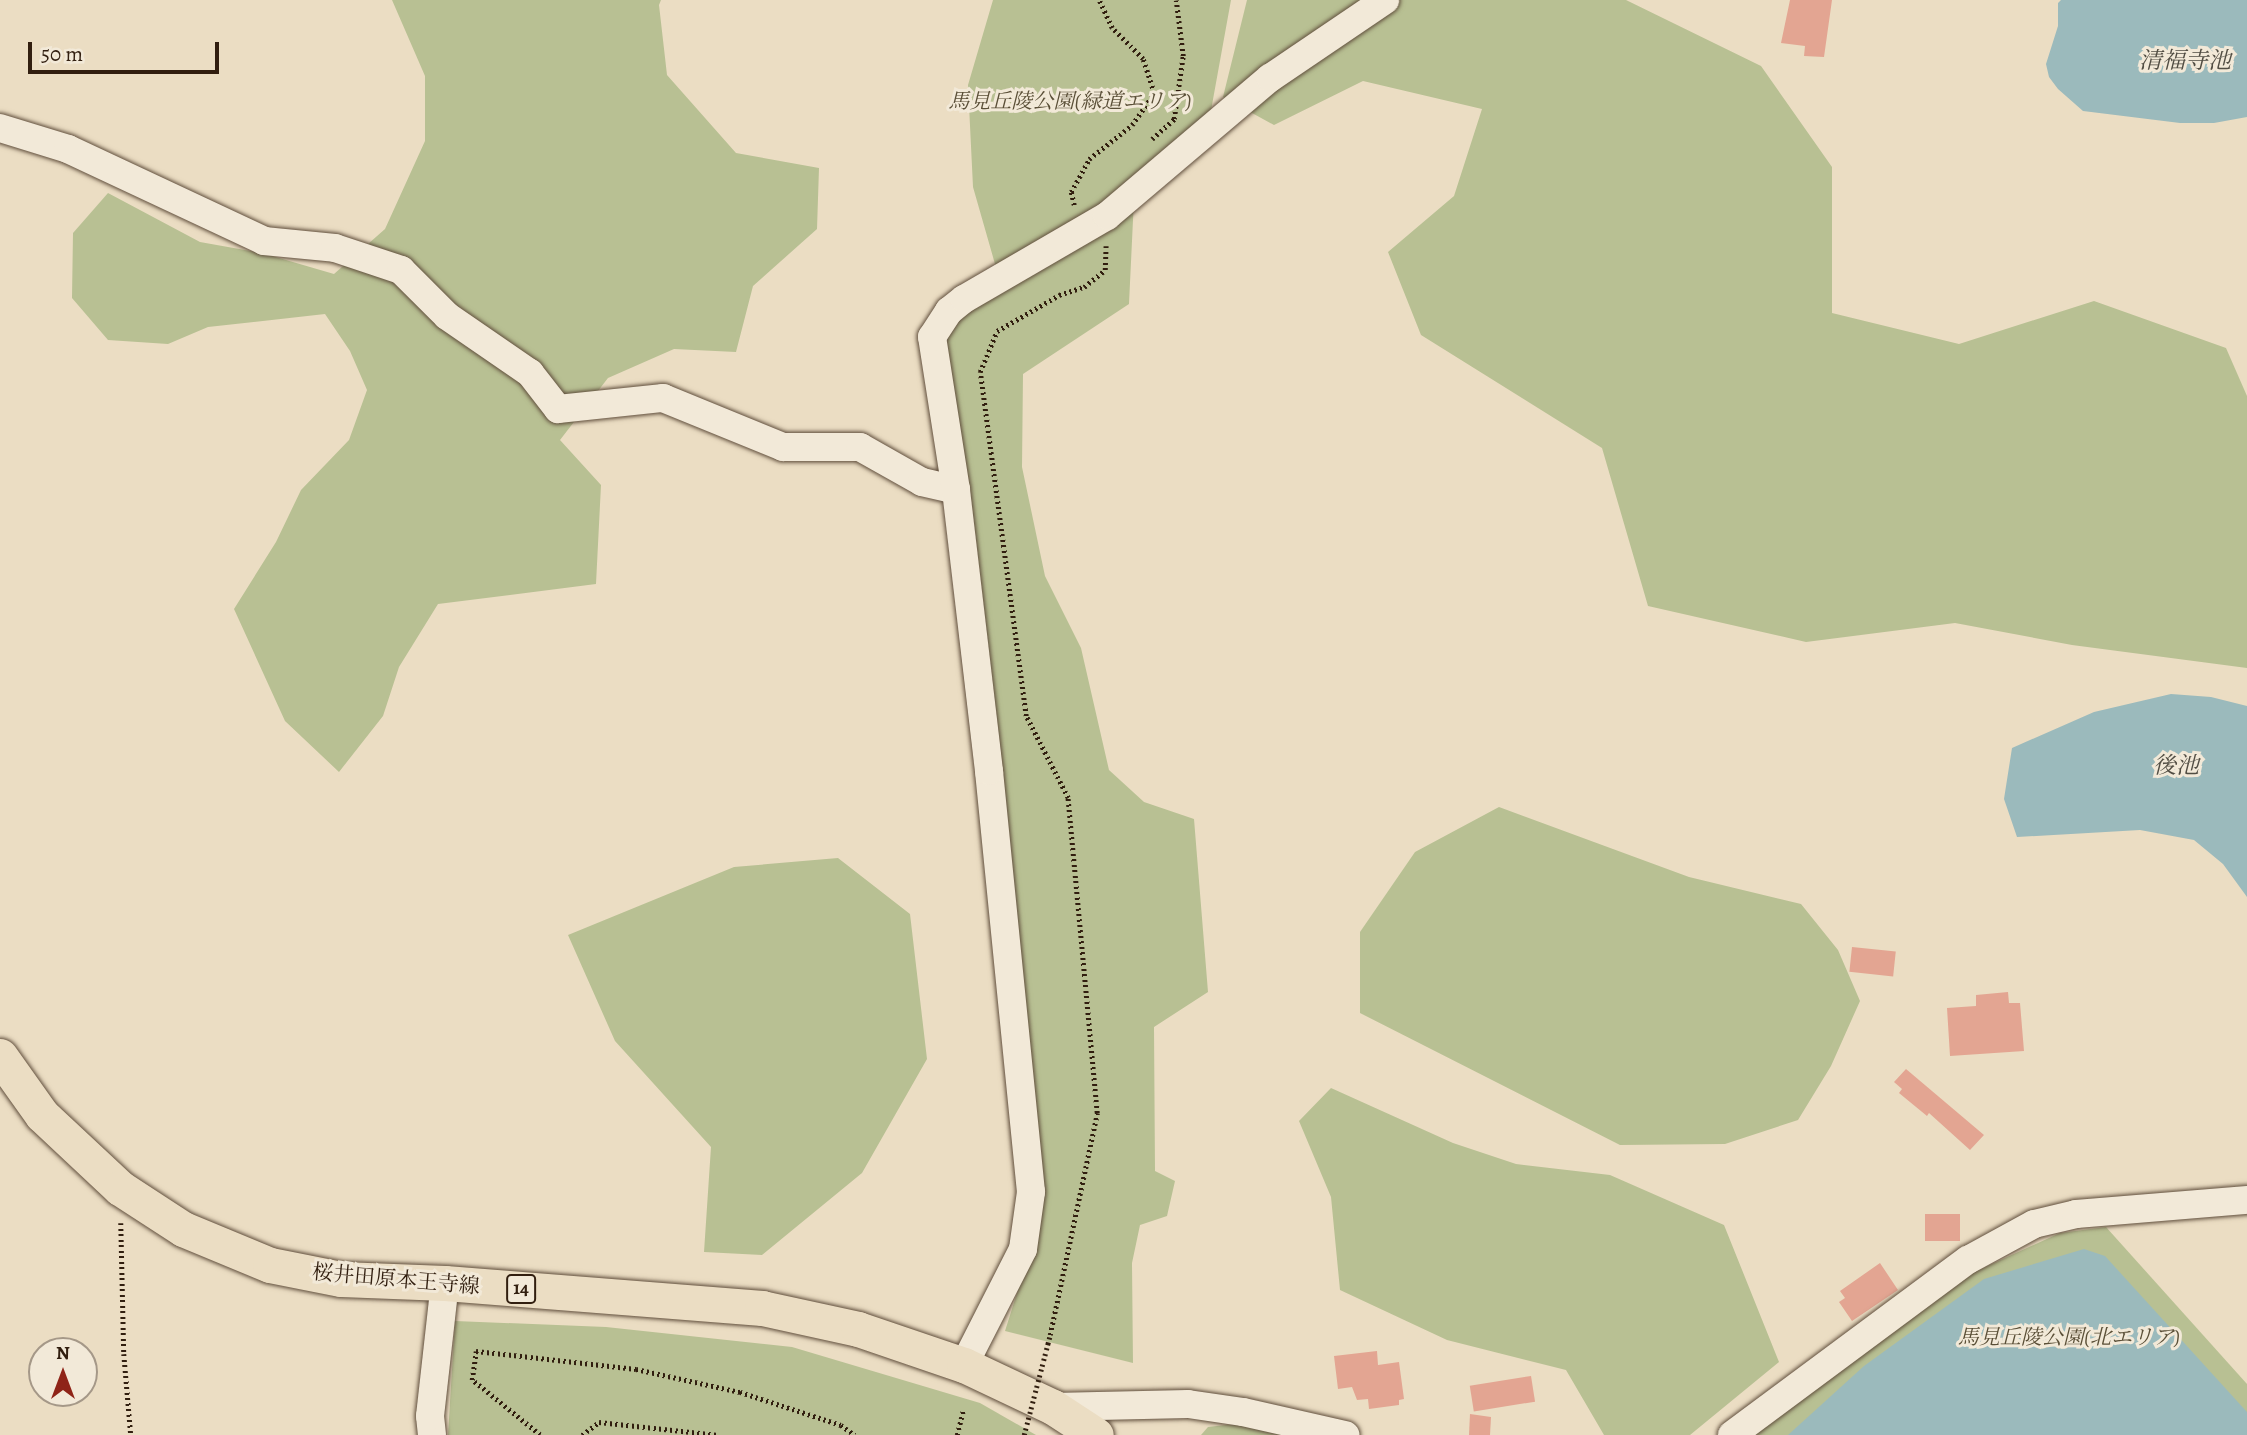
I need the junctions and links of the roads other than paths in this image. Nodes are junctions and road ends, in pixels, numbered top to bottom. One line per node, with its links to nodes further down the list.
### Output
1 (1385, 0): 3 (street)
2 (0, 128): 3 (street)
3 (956, 489): 7 (street)
4 (0, 1056): 6 (main road, 桜井田原本王寺線 / 14)
5 (2247, 1200): 12 (street)
6 (445, 1283): 7 (main road, 桜井田原本王寺線 / 14); 9 (street)
7 (964, 1365): 8 (main road, 桜井田原本王寺線 / 14)
8 (1053, 1407): 10 (main road, 桜井田原本王寺線 / 14); 11 (street)
9 (432, 1435)
10 (1096, 1435)
11 (1345, 1435)
12 (1732, 1435)

